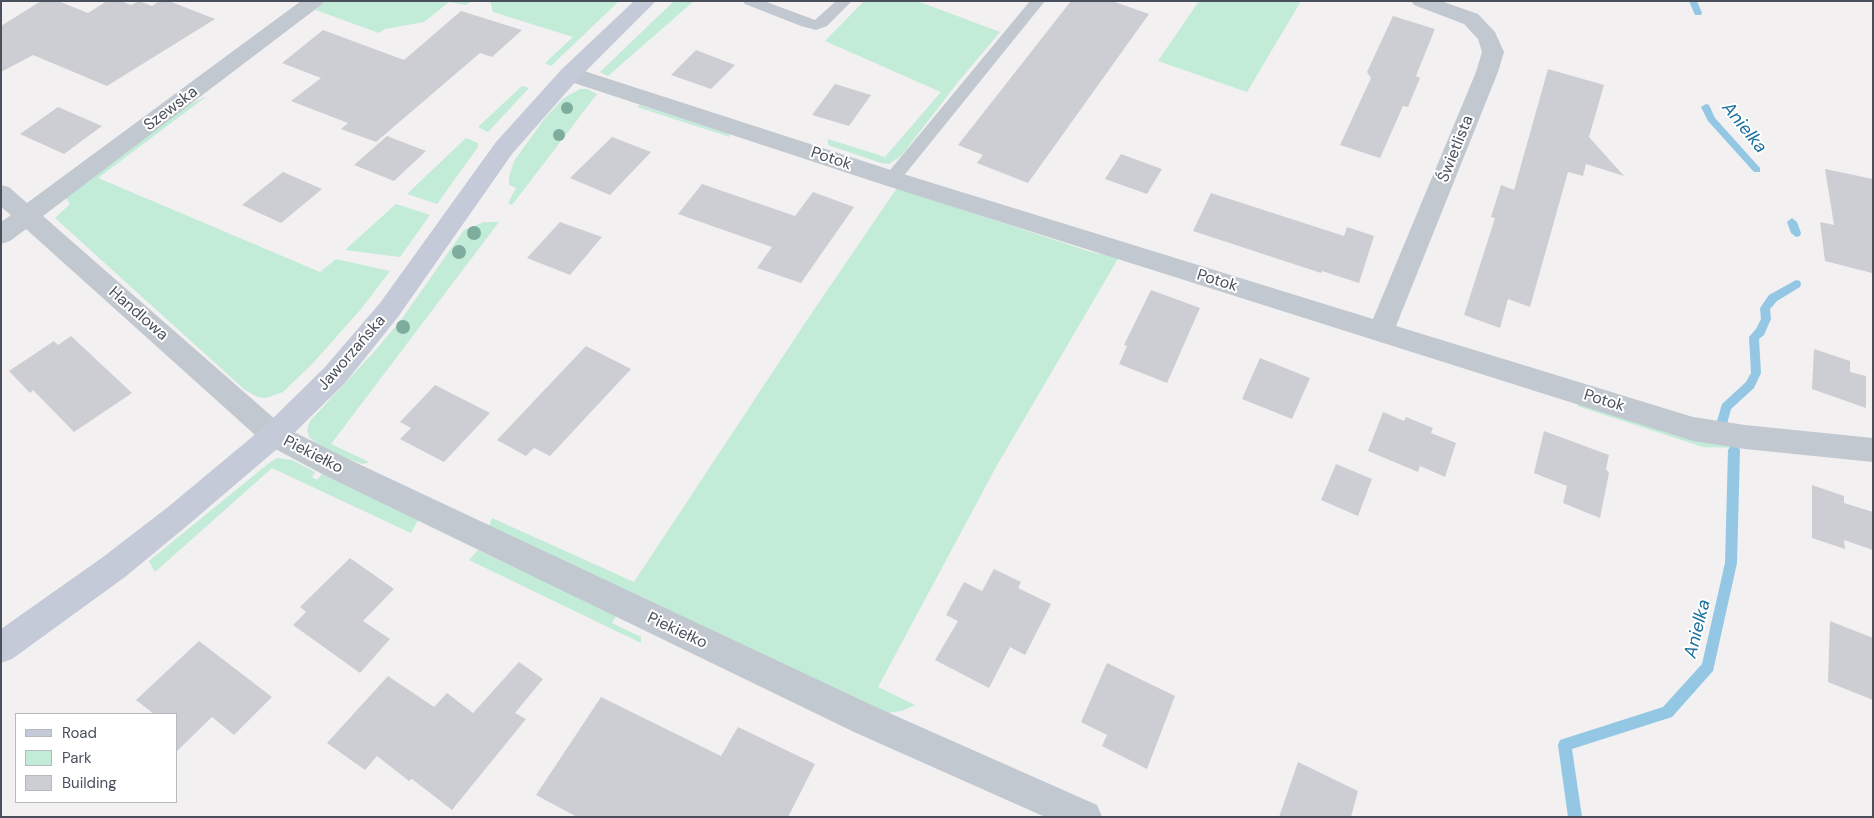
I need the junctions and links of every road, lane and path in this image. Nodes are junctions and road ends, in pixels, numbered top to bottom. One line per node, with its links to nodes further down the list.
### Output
1 (314, 1): 10 (street, Szewska)
2 (646, 1): 7 (street, Jaworzańska)
3 (750, 1): 4 (lane)
4 (845, 1)
5 (1038, 1): 8 (lane)
6 (1421, 1): 12 (street, Świetlista)
7 (570, 74): 8 (street, Potok); 13 (street, Jaworzańska)
8 (892, 179): 12 (street, Potok)
9 (1, 194): 10 (street, Handlowa)
10 (28, 217): 11 (street, Szewska); 13 (street, Handlowa)
11 (1, 235)
12 (1381, 332): 14 (street, Potok)
13 (274, 435): 15 (street, Jaworzańska); 16 (street, Piekiełko)
14 (1873, 450)
15 (1, 648)
16 (1085, 817)

